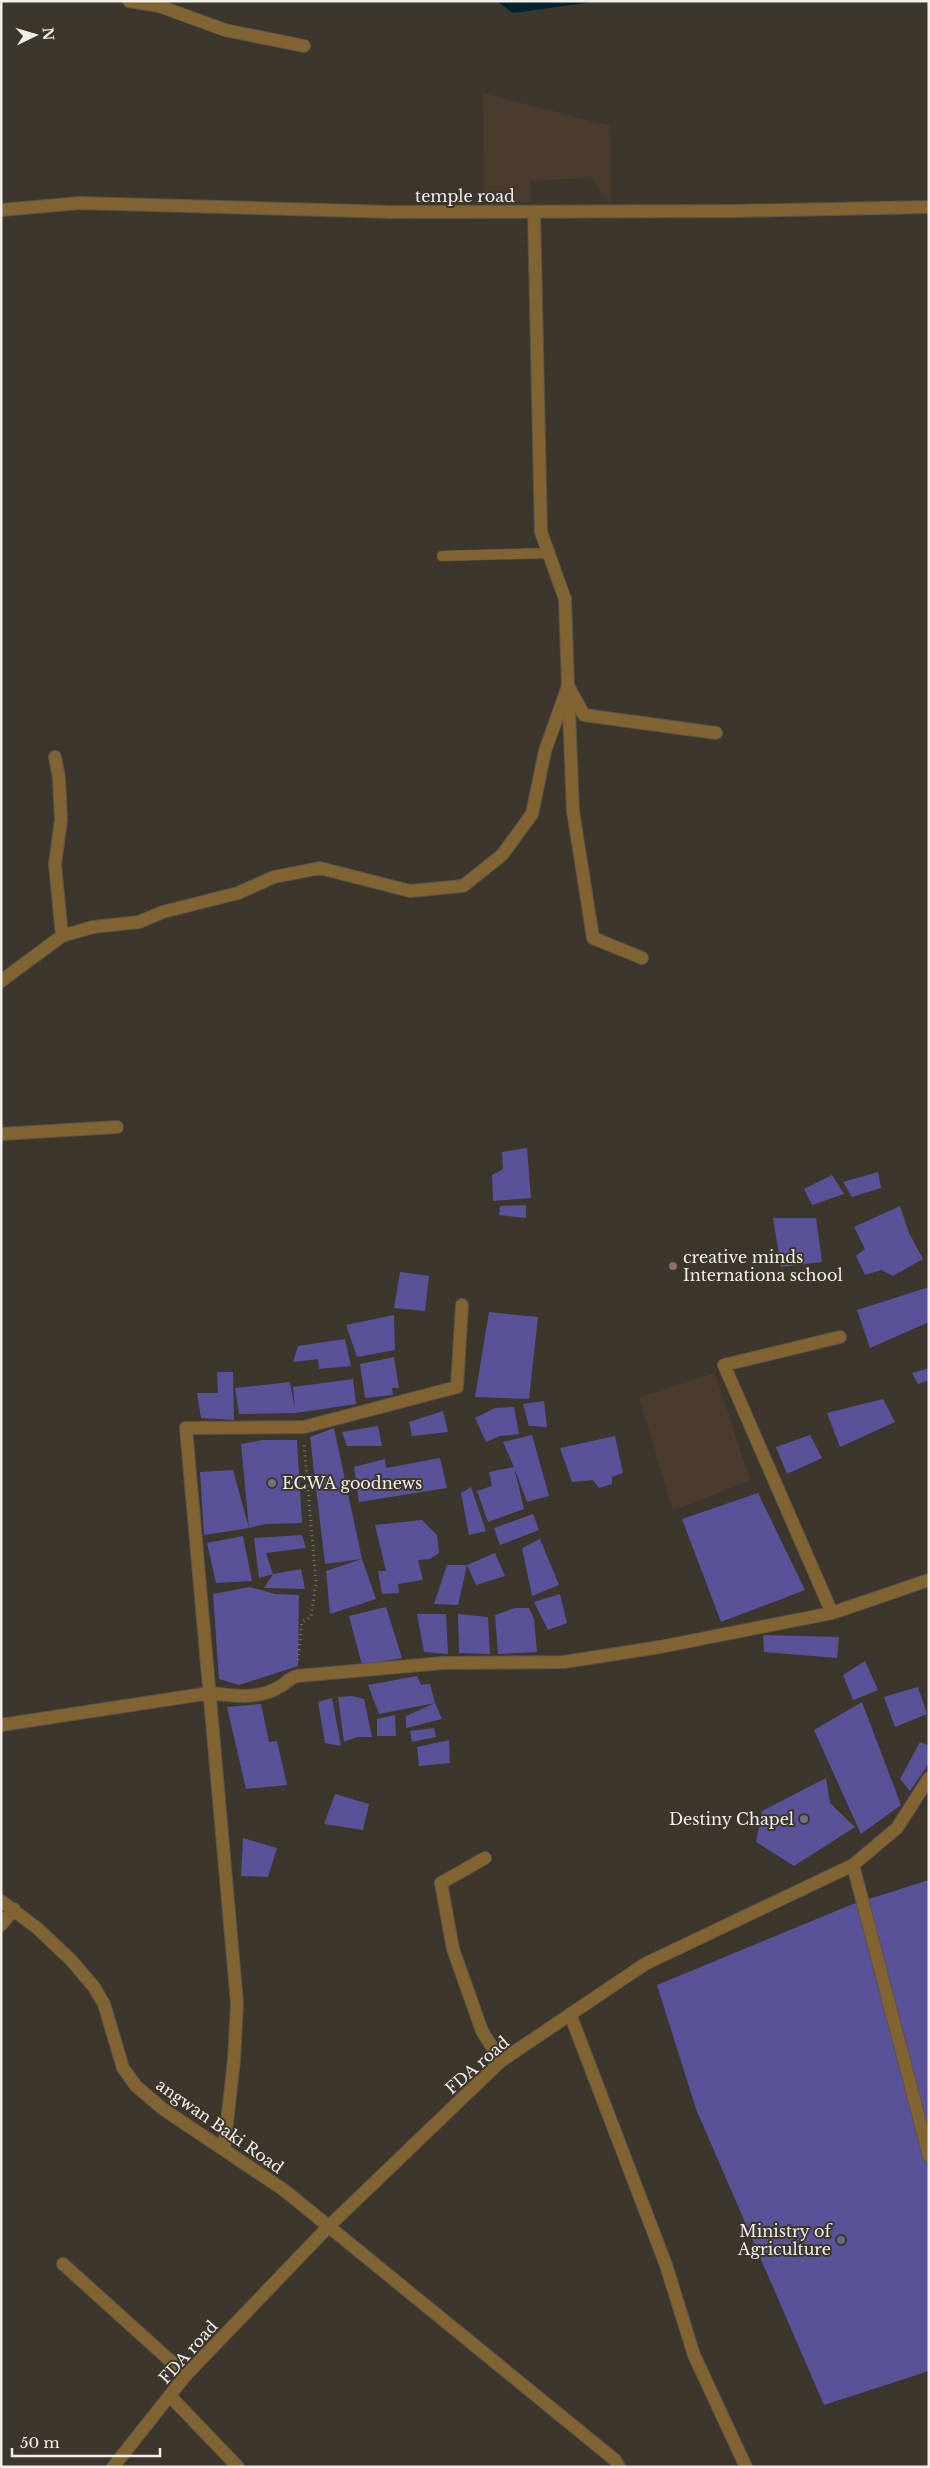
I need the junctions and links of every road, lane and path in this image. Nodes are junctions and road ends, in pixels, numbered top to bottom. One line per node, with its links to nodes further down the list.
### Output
1 (129, 1): 2 (street)
2 (304, 46)
3 (929, 207): 5 (street, temple road)
4 (1, 210): 5 (street, temple road)
5 (534, 212): 6 (street)
6 (549, 553): 7 (lane); 8 (street)
7 (442, 556)
8 (568, 686): 9 (street); 11 (street); 12 (street)
9 (716, 734)
10 (55, 757): 11 (street)
11 (62, 936): 13 (street)
12 (642, 958)
13 (1, 981)
14 (117, 1127): 15 (street)
15 (1, 1134)
16 (462, 1305): 18 (street)
17 (840, 1337): 20 (street)
18 (304, 1427): 21 (path); 22 (street)
19 (929, 1580): 20 (street)
20 (832, 1613): 22 (street)
21 (298, 1666)
22 (210, 1693): 23 (street); 32 (street)
23 (1, 1725)
24 (929, 1778): 26 (street, FDA road)
25 (485, 1858): 31 (street)
26 (854, 1865): 30 (street, FDA road); 33 (street)
27 (1, 1901): 28 (street, angwan Baki Road)
28 (14, 1909): 29 (street); 32 (street, angwan Baki Road)
29 (1, 1925)
30 (570, 2014): 31 (street, FDA road); 41 (street)
31 (501, 2061): 34 (street, FDA road)
32 (224, 2149): 34 (street, angwan Baki Road)
33 (929, 2156)
34 (328, 2227): 36 (street, FDA road); 38 (street, angwan Baki Road)
35 (63, 2264): 36 (street)
36 (186, 2375): 37 (street, FDA road)
37 (170, 2396): 39 (street, FDA road); 40 (street)
38 (613, 2465)
39 (113, 2467)
40 (238, 2467)
41 (746, 2467)

